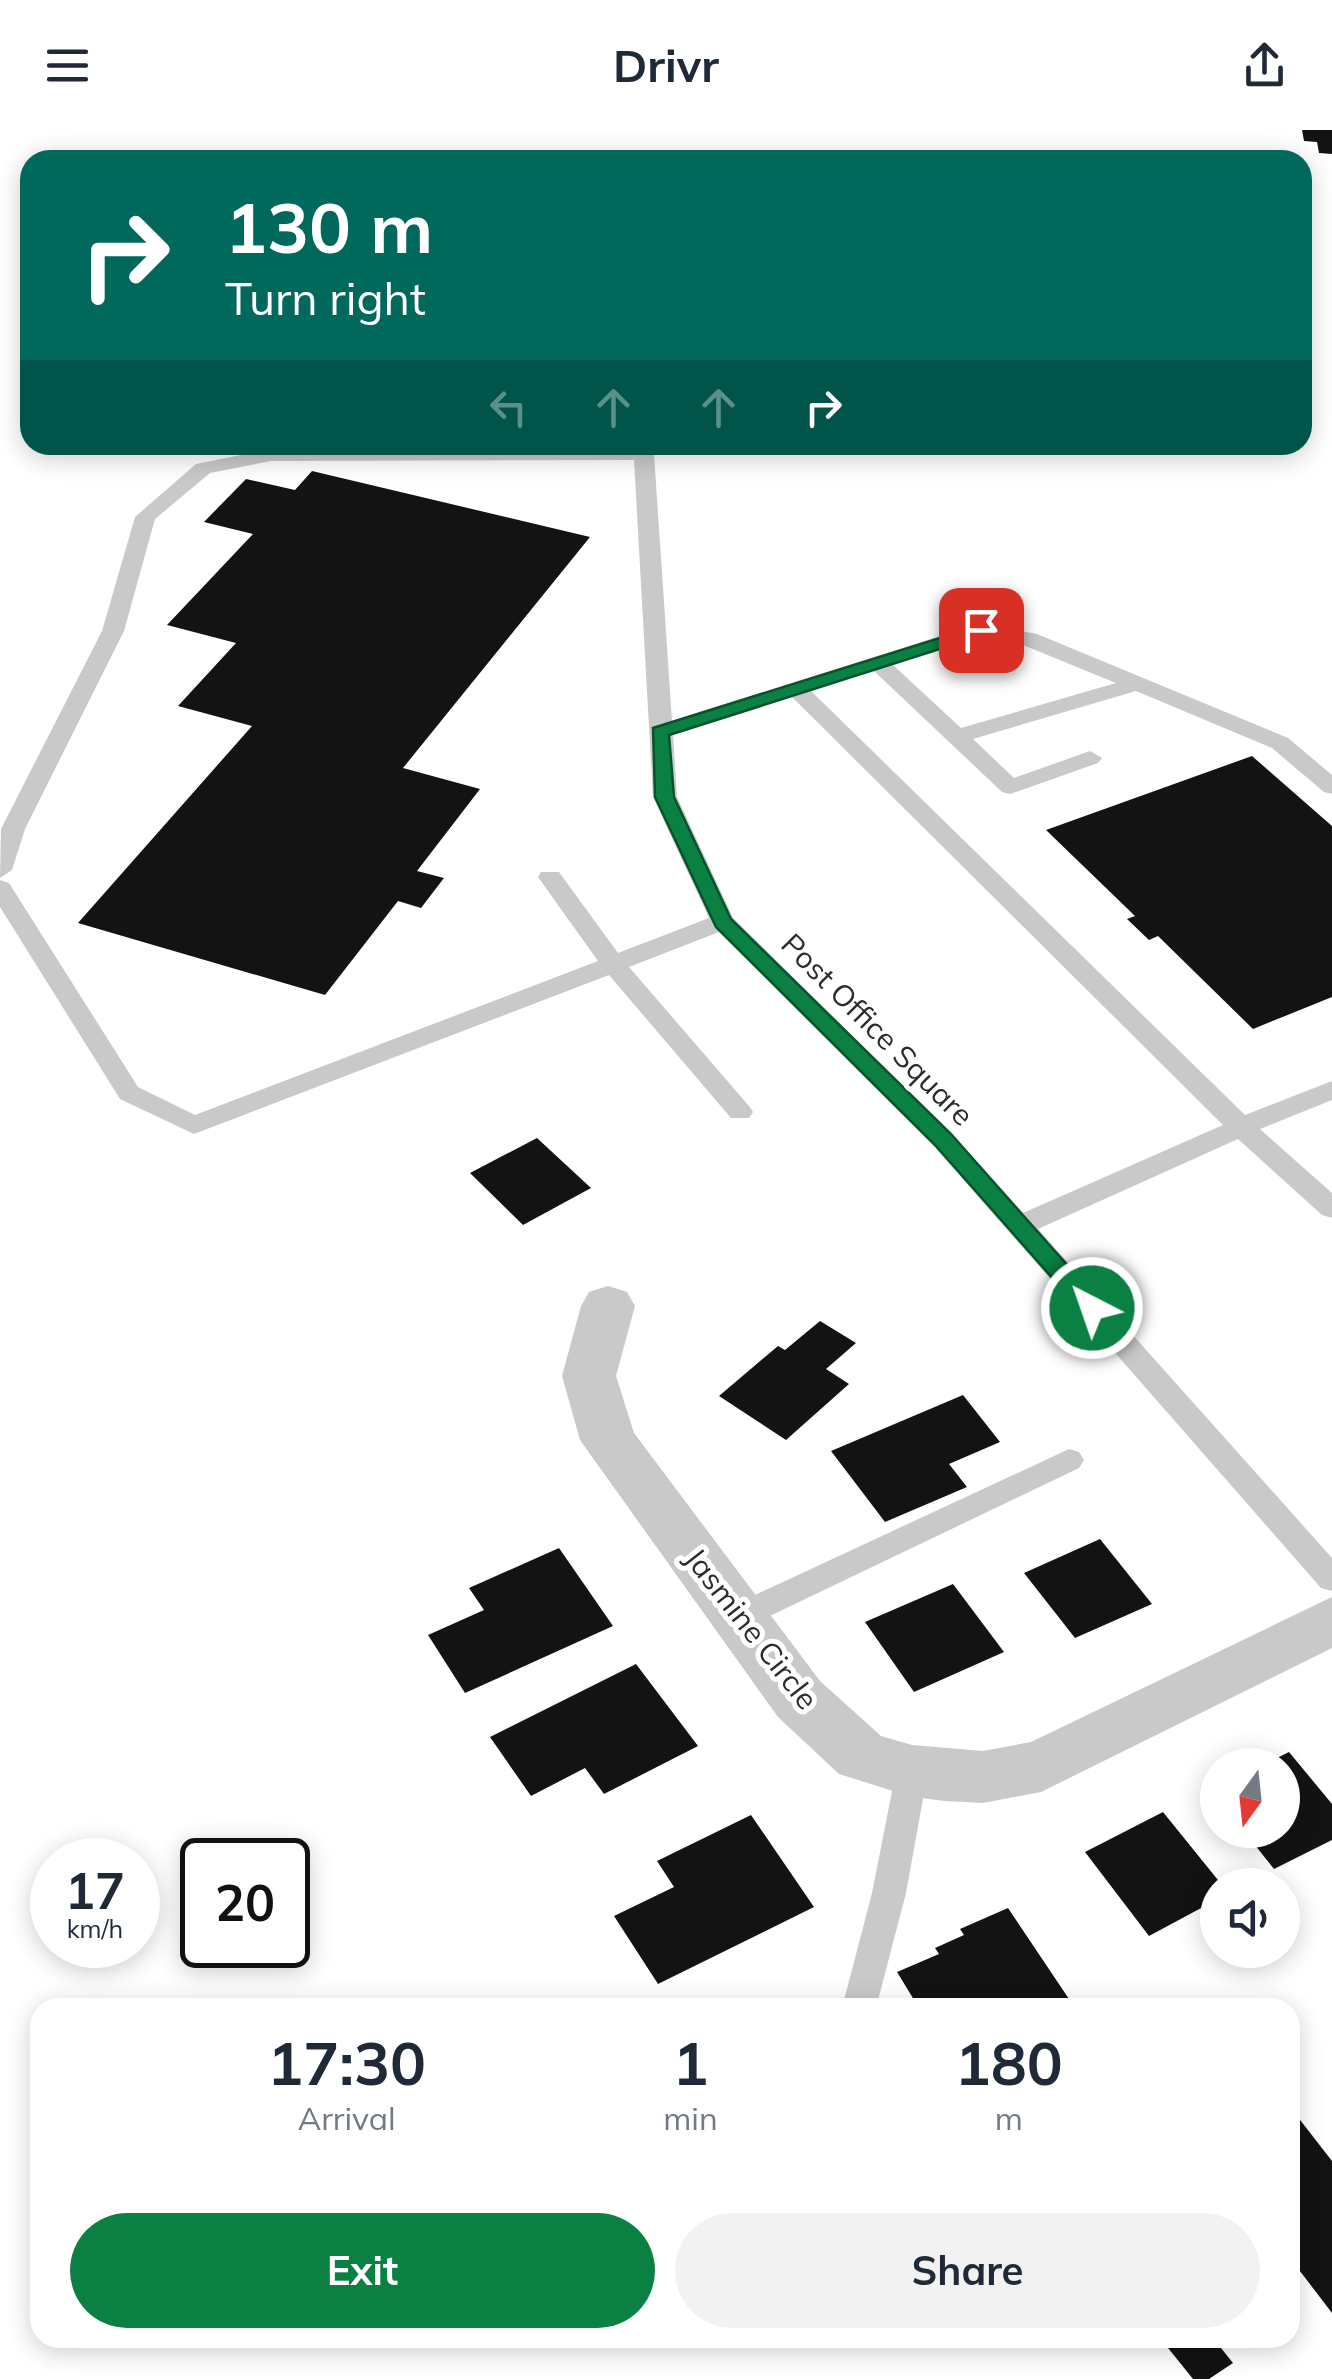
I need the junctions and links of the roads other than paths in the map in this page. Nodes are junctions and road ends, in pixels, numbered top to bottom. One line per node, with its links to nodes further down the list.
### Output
1 (266, 455): 10 (lane)
2 (644, 455): 6 (lane, Post Office Square)
3 (877, 662): 4 (lane); 5 (lane); 7 (lane)
4 (1137, 684): 7 (lane); 9 (lane)
5 (796, 688): 6 (lane); 18 (lane)
6 (659, 721): 14 (lane, Post Office Square)
7 (956, 737): 8 (lane)
8 (1090, 758)
9 (1332, 787)
10 (6, 830): 11 (lane)
11 (0, 870)
12 (550, 877): 15 (lane)
13 (0, 888): 15 (lane)
14 (723, 922): 15 (lane); 20 (lane, Post Office Square)
15 (613, 964): 17 (lane)
16 (1332, 1090): 18 (lane)
17 (740, 1112)
18 (1241, 1127): 19 (lane); 20 (lane)
19 (1332, 1208)
20 (1019, 1226): 23 (lane, Post Office Square)
21 (608, 1306): 24 (street, Jasmine Circle)
22 (1069, 1460): 24 (lane)
23 (1332, 1579)
24 (738, 1617): 26 (street, Jasmine Circle)
25 (1332, 1621): 26 (street, Jasmine Circle)
26 (912, 1771): 27 (lane)
27 (862, 1998)

